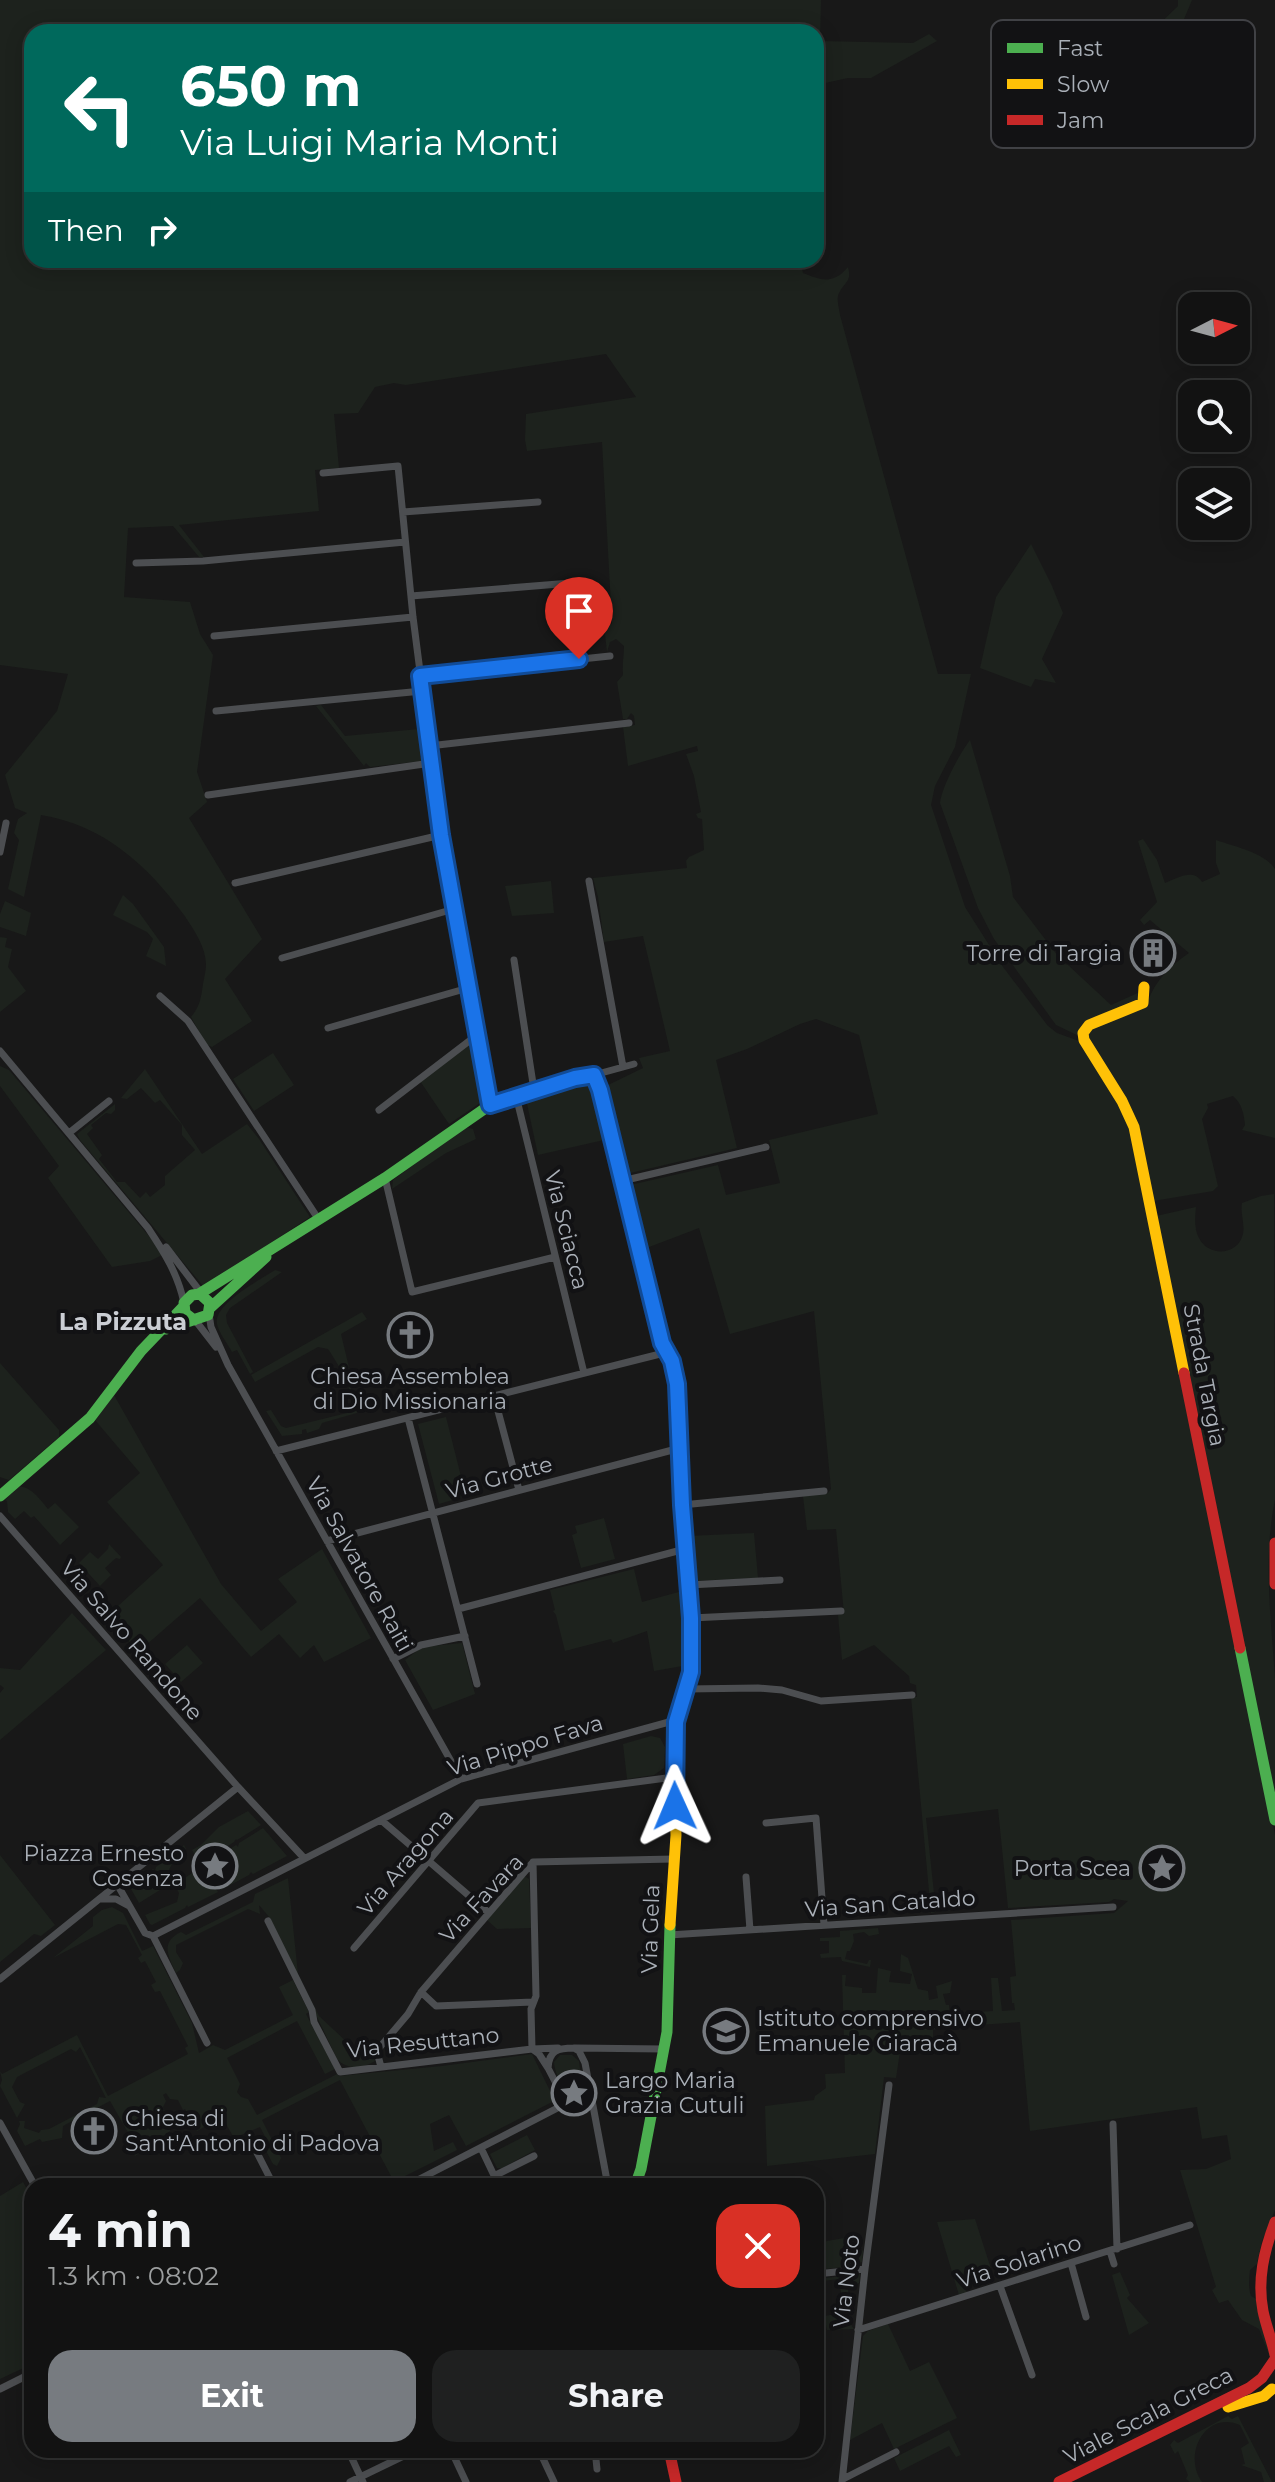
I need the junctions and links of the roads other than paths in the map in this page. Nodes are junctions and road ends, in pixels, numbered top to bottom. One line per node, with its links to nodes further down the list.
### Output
1 (323, 473): 3 (street)
2 (538, 502): 3 (street)
3 (403, 512): 4 (street)
4 (405, 542): 5 (street); 7 (street)
5 (136, 563)
6 (571, 583): 7 (street)
7 (411, 596): 8 (street)
8 (413, 617): 9 (street); 11 (street)
9 (214, 636)
10 (610, 656): 11 (street)
11 (420, 676): 12 (street)
12 (422, 691): 13 (street); 15 (street)
13 (216, 711)
14 (629, 723): 15 (street)
15 (429, 746): 16 (street)
16 (431, 763): 17 (street); 19 (street)
17 (208, 795)
18 (6, 823): 20 (street)
19 (441, 835): 22 (street); 23 (street)
20 (0, 852)
21 (589, 881): 33 (street)
22 (235, 883)
23 (454, 909): 24 (street); 27 (street)
24 (282, 958)
25 (514, 960): 35 (street)
26 (1144, 987): 85 (street, Strada Targia)
27 (468, 988): 29 (street); 30 (street)
28 (160, 996): 44 (street)
29 (328, 1028)
30 (477, 1035): 38 (street); 39 (street)
31 (0, 1051): 40 (street)
32 (634, 1064): 33 (street)
33 (623, 1067): 34 (street)
34 (594, 1075): 35 (street); 43 (street, Via Gela)
35 (534, 1090): 36 (street)
36 (516, 1096): 38 (street); 47 (street, Via Sciacca)
37 (109, 1101): 40 (street)
38 (490, 1105): 42 (street)
39 (379, 1110)
40 (69, 1133): 45 (street)
41 (766, 1147): 43 (street)
42 (385, 1178): 44 (street); 47 (street)
43 (622, 1181): 53 (street, Via Gela)
44 (319, 1220): 46 (street)
45 (148, 1228): 48 (street); 49 (street)
46 (283, 1242): 48 (street); 50 (street)
47 (555, 1257): 55 (street, Via Sciacca)
48 (201, 1294): 49 (street); 50 (street)
49 (184, 1304): 51 (street); 52 (street)
50 (210, 1309): 51 (street); 54 (street)
51 (194, 1320): 52 (street); 54 (street)
52 (155, 1336): 62 (street)
53 (668, 1352): 55 (street); 58 (street, Via Gela)
54 (228, 1365): 59 (street, Via Salvatore Raiti)
55 (584, 1373): 56 (street)
56 (494, 1396): 57 (street); 60 (street)
57 (408, 1418): 59 (street); 64 (street)
58 (680, 1448): 60 (street, Via Grotte); 63 (street, Via Gela)
59 (276, 1451): 66 (street, Via Salvatore Raiti)
60 (519, 1490): 64 (street, Via Grotte)
61 (824, 1491): 63 (street)
62 (0, 1496)
63 (682, 1505): 68 (street, Via Gela)
64 (433, 1513): 66 (street, Via Grotte); 72 (street)
65 (0, 1516): 83 (street, Via Salvo Randone)
66 (327, 1541): 76 (street, Via Salvatore Raiti)
67 (1275, 1543): 70 (street)
68 (685, 1549): 71 (street, Via Gela); 72 (street)
69 (780, 1580): 71 (street)
70 (1275, 1584)
71 (689, 1585): 74 (street, Via Gela)
72 (458, 1609): 75 (street)
73 (841, 1611): 74 (street)
74 (691, 1618): 78 (street, Via Gela)
75 (465, 1636): 76 (street); 77 (street)
76 (393, 1659): 82 (street, Via Salvatore Raiti)
77 (477, 1684)
78 (687, 1689): 79 (street); 80 (street, Via Gela)
79 (912, 1695)
80 (676, 1722): 81 (street, Via Gela); 82 (street, Via Pippo Fava)
81 (674, 1777): 88 (street, Via Gela); 89 (street, Via Aragona)
82 (461, 1779): 84 (street, Via Pippo Fava)
83 (238, 1787): 87 (street, Via Salvo Randone); 92 (street)
84 (381, 1820): 87 (street, Via Pippo Fava); 89 (street)
85 (1275, 1820)
86 (766, 1823): 98 (street)
87 (304, 1858): 101 (street, Via Pippo Fava)
88 (673, 1859): 90 (street, Via Favara); 100 (street, Via Gela)
89 (430, 1862): 96 (street); 102 (street, Via Aragona)
90 (533, 1862): 96 (street, Via Favara); 105 (street)
91 (746, 1877): 99 (street)
92 (117, 1884): 93 (street); 95 (street)
93 (98, 1899): 95 (street); 103 (street)
94 (1113, 1907): 98 (street, Via San Cataldo)
95 (132, 1908): 101 (street)
96 (489, 1913): 104 (street, Via Favara)
97 (268, 1921): 113 (street, Via Resuttano)
98 (824, 1925): 99 (street, Via San Cataldo)
99 (750, 1930): 100 (street, Via San Cataldo)
100 (669, 1935): 111 (street, Via Gela)
101 (155, 1940): 106 (street)
102 (354, 1948)
103 (1, 1979)
104 (421, 1992): 105 (street); 113 (street, Via Favara)
105 (533, 2002): 110 (street)
106 (207, 2043)
107 (558, 2048): 108 (street); 110 (street, Via Resuttano); 114 (street)
108 (574, 2048): 109 (street); 112 (street)
109 (598, 2048): 111 (street); 112 (street)
110 (532, 2049): 113 (street, Via Resuttano); 114 (street)
111 (664, 2049): 130 (street, Via Gela)
112 (585, 2063): 115 (street)
113 (381, 2067)
114 (548, 2068): 117 (street)
115 (589, 2082): 118 (street); 129 (street)
116 (889, 2085): 137 (street, Via Noto)
117 (559, 2092): 118 (street); 119 (street)
118 (577, 2098): 119 (street)
119 (555, 2110): 123 (street)
120 (0, 2123): 126 (street)
121 (1113, 2124): 134 (street)
122 (251, 2141): 127 (street)
123 (481, 2148): 125 (street); 128 (street)
124 (534, 2156): 125 (street)
125 (494, 2176)
126 (31, 2178)
127 (270, 2178)
128 (422, 2178)
129 (607, 2178)
130 (639, 2178)
131 (1275, 2222): 143 (street)
132 (1190, 2225): 134 (street, Via Solarino)
133 (1275, 2239): 141 (street)
134 (1113, 2250): 135 (street, Via Solarino); 136 (street)
135 (1071, 2263): 139 (street, Via Solarino); 140 (street)
136 (1114, 2264)
137 (865, 2269): 138 (street); 142 (street, Via Noto)
138 (824, 2273)
139 (1000, 2286): 142 (street, Via Solarino); 144 (street)
140 (1086, 2317)
141 (1275, 2328)
142 (858, 2330): 157 (street, Via Noto)
143 (1275, 2357): 146 (street)
144 (1032, 2375)
145 (24, 2377): 147 (street)
146 (1268, 2387): 162 (street, Viale Scala Greca); 163 (street, Viale Scala Greca)
147 (0, 2389)
148 (896, 2452): 157 (street)
149 (352, 2458): 156 (street)
150 (402, 2458): 156 (street)
151 (455, 2458): 159 (street)
152 (543, 2458): 160 (street)
153 (596, 2458): 155 (street)
154 (671, 2458): 161 (street)
155 (597, 2469)
156 (362, 2480): 158 (street)
157 (842, 2480)
158 (350, 2482)
159 (466, 2482)
160 (554, 2482)
161 (676, 2482)
162 (1059, 2482)
163 (1078, 2482)

